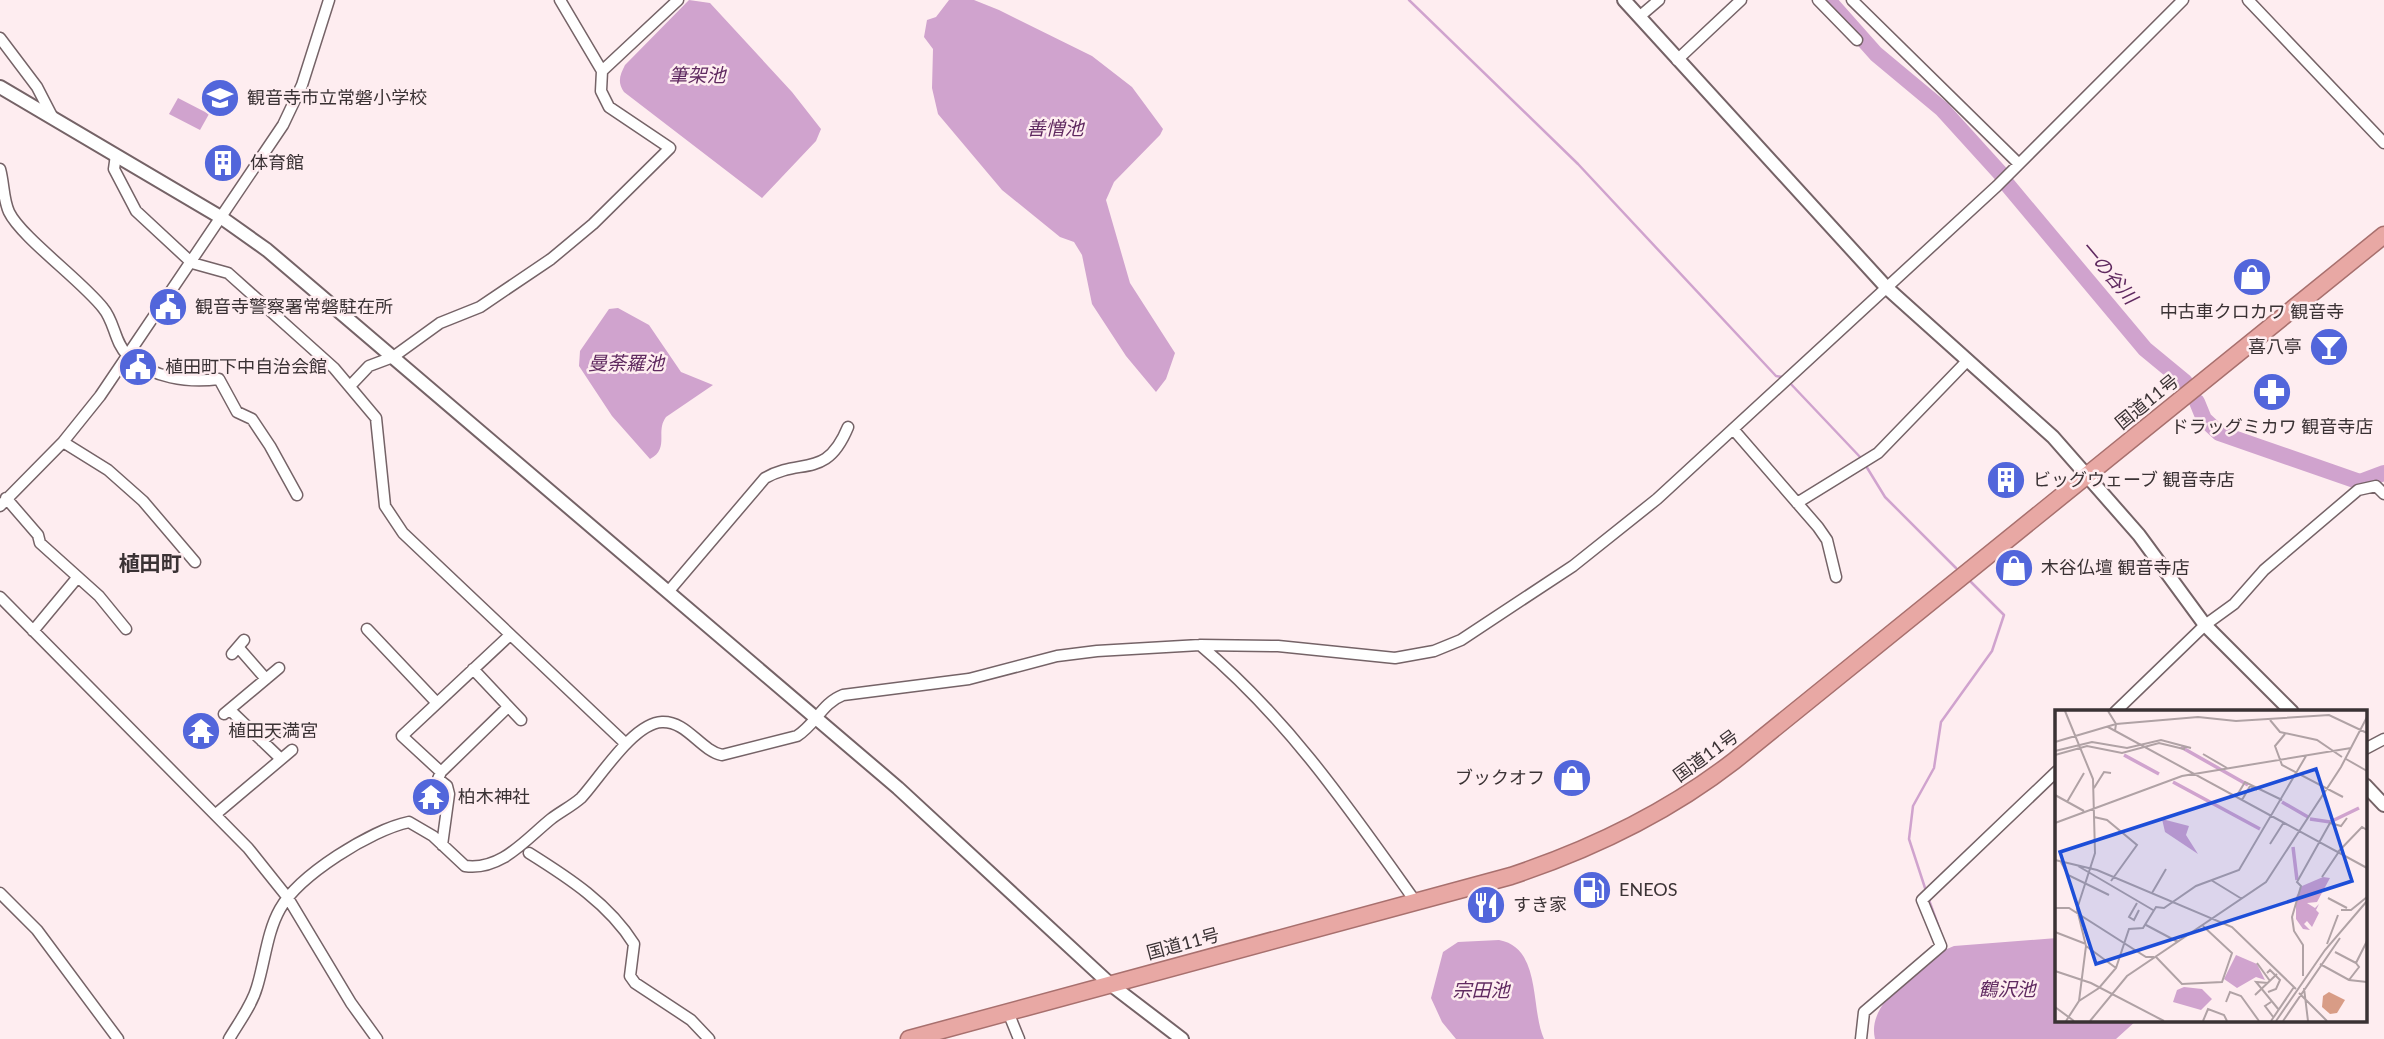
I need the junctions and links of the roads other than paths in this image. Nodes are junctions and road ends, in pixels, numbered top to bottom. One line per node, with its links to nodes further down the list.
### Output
1 (329, 0): 22 (street)
2 (560, 0): 15 (street)
3 (678, 0): 15 (street)
4 (1624, 0): 11 (street)
5 (1659, 0): 11 (street)
6 (1741, 0): 14 (street)
7 (1818, 0): 13 (street)
8 (1852, 0): 20 (street)
9 (2183, 0): 20 (street)
10 (2248, 0): 18 (street)
11 (1639, 17): 14 (street)
12 (0, 38): 17 (street)
13 (1857, 40)
14 (1676, 60): 25 (street)
15 (602, 71): 27 (street)
16 (0, 88): 17 (street)
17 (53, 118): 19 (street)
18 (2384, 144)
19 (116, 155): 22 (street); 24 (street)
20 (2018, 163): 25 (street)
21 (0, 169): 26 (street)
22 (222, 218): 24 (street); 27 (street)
23 (2384, 235): 33 (highway, 国道11号)
24 (191, 263): 26 (street); 29 (street)
25 (1886, 288): 28 (street); 31 (street)
26 (128, 356): 32 (street); 35 (street)
27 (393, 357): 29 (street); 41 (street)
28 (1968, 359): 33 (street); 37 (street)
29 (351, 385): 47 (street)
30 (848, 427): 41 (street)
31 (1733, 429): 37 (street); 48 (street)
32 (63, 442): 36 (street); 38 (street)
33 (2086, 476): 43 (street); 75 (highway, 国道11号)
34 (2384, 494): 43 (street)
35 (297, 495)
36 (3, 502): 40 (street)
37 (1797, 503): 39 (street)
38 (195, 562)
39 (1836, 577)
40 (77, 578): 44 (street); 46 (street)
41 (668, 592): 57 (street)
42 (0, 597): 46 (street)
43 (2205, 625): 55 (street); 56 (street)
44 (126, 629)
45 (367, 629): 53 (street)
46 (33, 631): 70 (street)
47 (510, 635): 51 (street); 62 (street)
48 (1200, 645): 57 (street); 75 (street)
49 (238, 647): 52 (street)
50 (279, 668): 52 (street)
51 (473, 669): 53 (street); 54 (street)
52 (266, 679): 61 (street)
53 (437, 703): 66 (street)
54 (508, 707): 58 (street); 66 (street)
55 (2117, 710)
56 (2290, 710)
57 (816, 718): 62 (street); 76 (street)
58 (521, 720)
59 (275, 730): 61 (street)
60 (2384, 738): 63 (street)
61 (262, 741): 65 (street)
62 (626, 744): 71 (street)
63 (2366, 748)
64 (292, 750): 65 (street)
65 (281, 759): 70 (street)
66 (441, 772): 71 (street)
67 (2055, 773): 85 (street)
68 (2366, 786): 69 (street)
69 (2384, 806)
70 (216, 814): 74 (street)
71 (442, 845): 74 (street)
72 (529, 853): 81 (street)
73 (0, 893): 78 (street)
74 (288, 898): 79 (street); 80 (street)
75 (1415, 901): 76 (highway, 国道11号)
76 (1110, 984): 77 (highway, 国道11号); 84 (street)
77 (1008, 1012): 82 (highway, 国道11号); 83 (street)
78 (118, 1039)
79 (229, 1039)
80 (377, 1039)
81 (709, 1039)
82 (909, 1039)
83 (1018, 1039)
84 (1182, 1039)
85 (1861, 1039)

